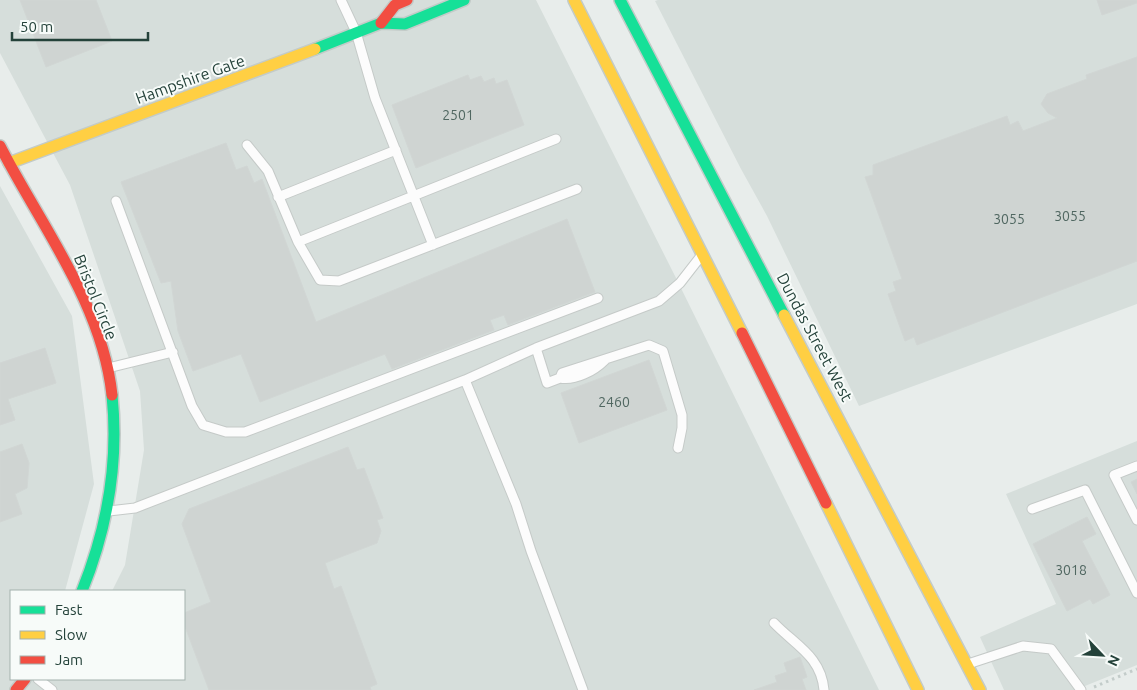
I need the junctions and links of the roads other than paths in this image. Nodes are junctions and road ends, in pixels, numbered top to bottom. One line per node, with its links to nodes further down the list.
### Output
1 (341, 0): 7 (lane)
2 (407, 0): 6 (main road, Hampshire Gate)
3 (464, 0): 6 (main road, Hampshire Gate)
4 (574, 0): 19 (main road)
5 (620, 0): 33 (main road, Dundas Street West)
6 (381, 22): 7 (main road, Hampshire Gate)
7 (356, 32): 11 (lane); 12 (main road, Hampshire Gate)
8 (556, 140): 15 (lane)
9 (247, 145): 14 (lane)
10 (0, 146): 12 (main road, Bristol Circle)
11 (396, 150): 14 (lane); 15 (lane)
12 (9, 163): 23 (main road, Bristol Circle)
13 (577, 189): 18 (lane)
14 (278, 197): 17 (lane)
15 (415, 197): 17 (lane); 18 (lane)
16 (116, 201): 22 (lane)
17 (298, 242): 18 (lane)
18 (433, 245)
19 (702, 253): 21 (lane); 36 (main road)
20 (598, 298): 22 (lane)
21 (536, 348): 24 (lane); 25 (lane)
22 (173, 352): 23 (lane)
23 (105, 368): 28 (main road, Bristol Circle)
24 (465, 380): 28 (lane); 39 (lane)
25 (678, 448)
26 (1137, 466): 29 (lane)
27 (1032, 509): 31 (lane)
28 (108, 511): 30 (main road, Bristol Circle)
29 (1137, 520)
30 (82, 590)
31 (1137, 593)
32 (774, 623): 40 (lane)
33 (966, 665): 41 (main road, Dundas Street West); 42 (lane)
34 (24, 680): 37 (main road)
35 (39, 680): 38 (lane)
36 (915, 688)
37 (16, 690)
38 (52, 690)
39 (583, 690)
40 (824, 690)
41 (980, 690)
42 (1081, 690)

